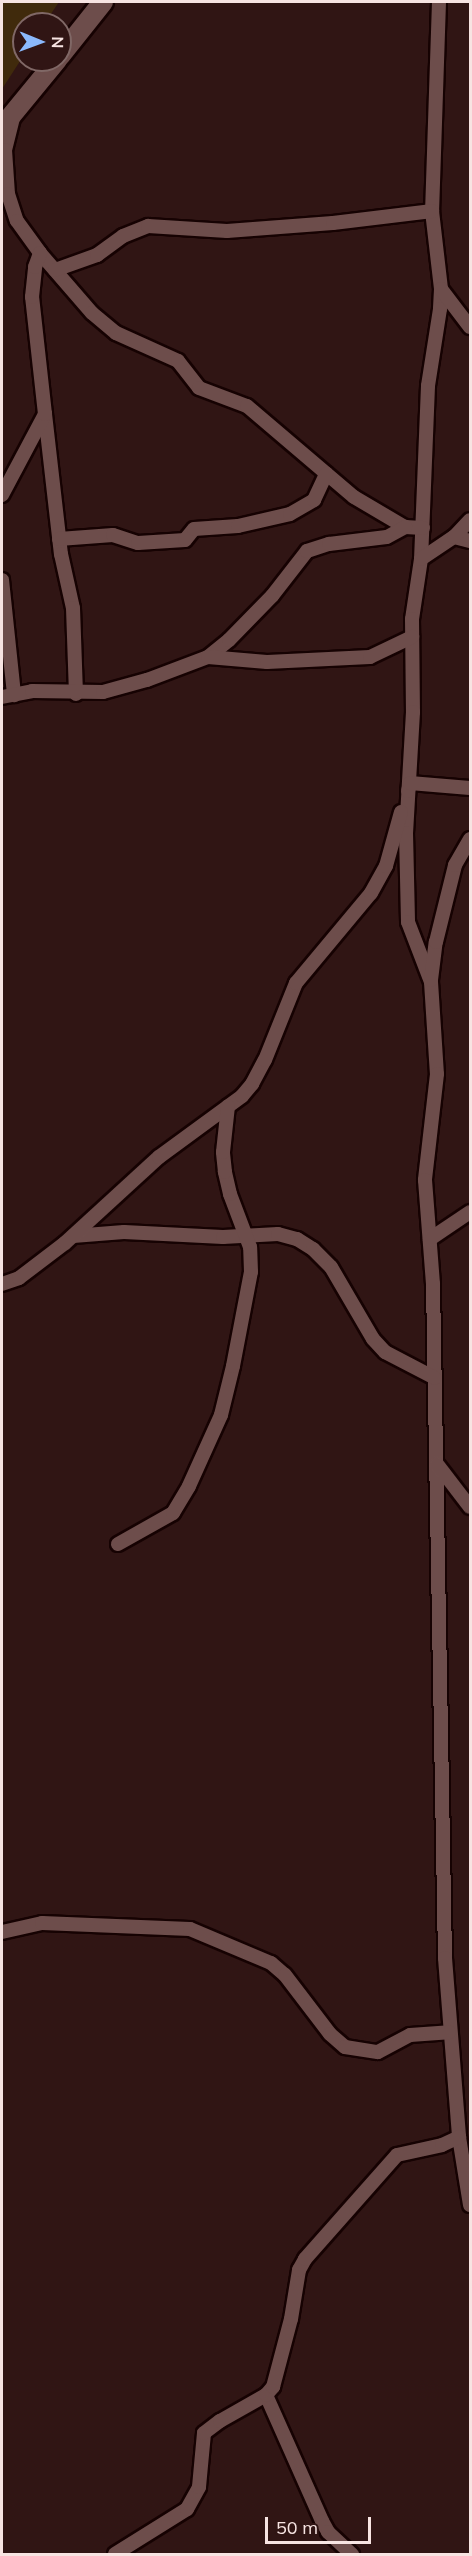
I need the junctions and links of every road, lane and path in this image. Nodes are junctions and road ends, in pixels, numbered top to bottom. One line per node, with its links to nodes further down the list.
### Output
1 (103, 2): 3 (street)
2 (439, 2): 6 (street)
3 (72, 41)
4 (47, 72): 5 (street)
5 (8, 120): 7 (street)
6 (432, 211): 8 (street); 9 (street)
7 (40, 253): 8 (street); 11 (street)
8 (55, 270): 12 (street)
9 (441, 289): 10 (street); 16 (street)
10 (470, 326)
11 (45, 414): 13 (street); 18 (street)
12 (326, 474): 15 (street); 18 (street)
13 (2, 495)
14 (471, 520): 17 (street)
15 (405, 527): 16 (street); 23 (street)
16 (423, 528): 20 (street)
17 (454, 537): 19 (street); 20 (street)
18 (59, 539): 24 (street)
19 (471, 541)
20 (421, 559): 22 (street)
21 (2, 580): 25 (street)
22 (412, 637): 23 (street); 26 (street)
23 (208, 657): 24 (street)
24 (76, 694): 25 (street)
25 (8, 696)
26 (410, 783): 27 (street); 29 (street); 30 (street)
27 (471, 788)
28 (471, 839): 29 (street)
29 (431, 982): 34 (street)
30 (228, 1106): 32 (street); 33 (street)
31 (471, 1212): 34 (street)
32 (245, 1235): 33 (street); 36 (street); 39 (street)
33 (72, 1236): 35 (street)
34 (430, 1239): 36 (street)
35 (2, 1284)
36 (435, 1378): 37 (street)
37 (437, 1464): 38 (street); 41 (street)
38 (471, 1507)
39 (118, 1545)
40 (2, 1932): 41 (street)
41 (449, 2032): 42 (street)
42 (459, 2137): 43 (street); 44 (street)
43 (471, 2205)
44 (266, 2396): 45 (street); 46 (street)
45 (115, 2554)
46 (352, 2554)

